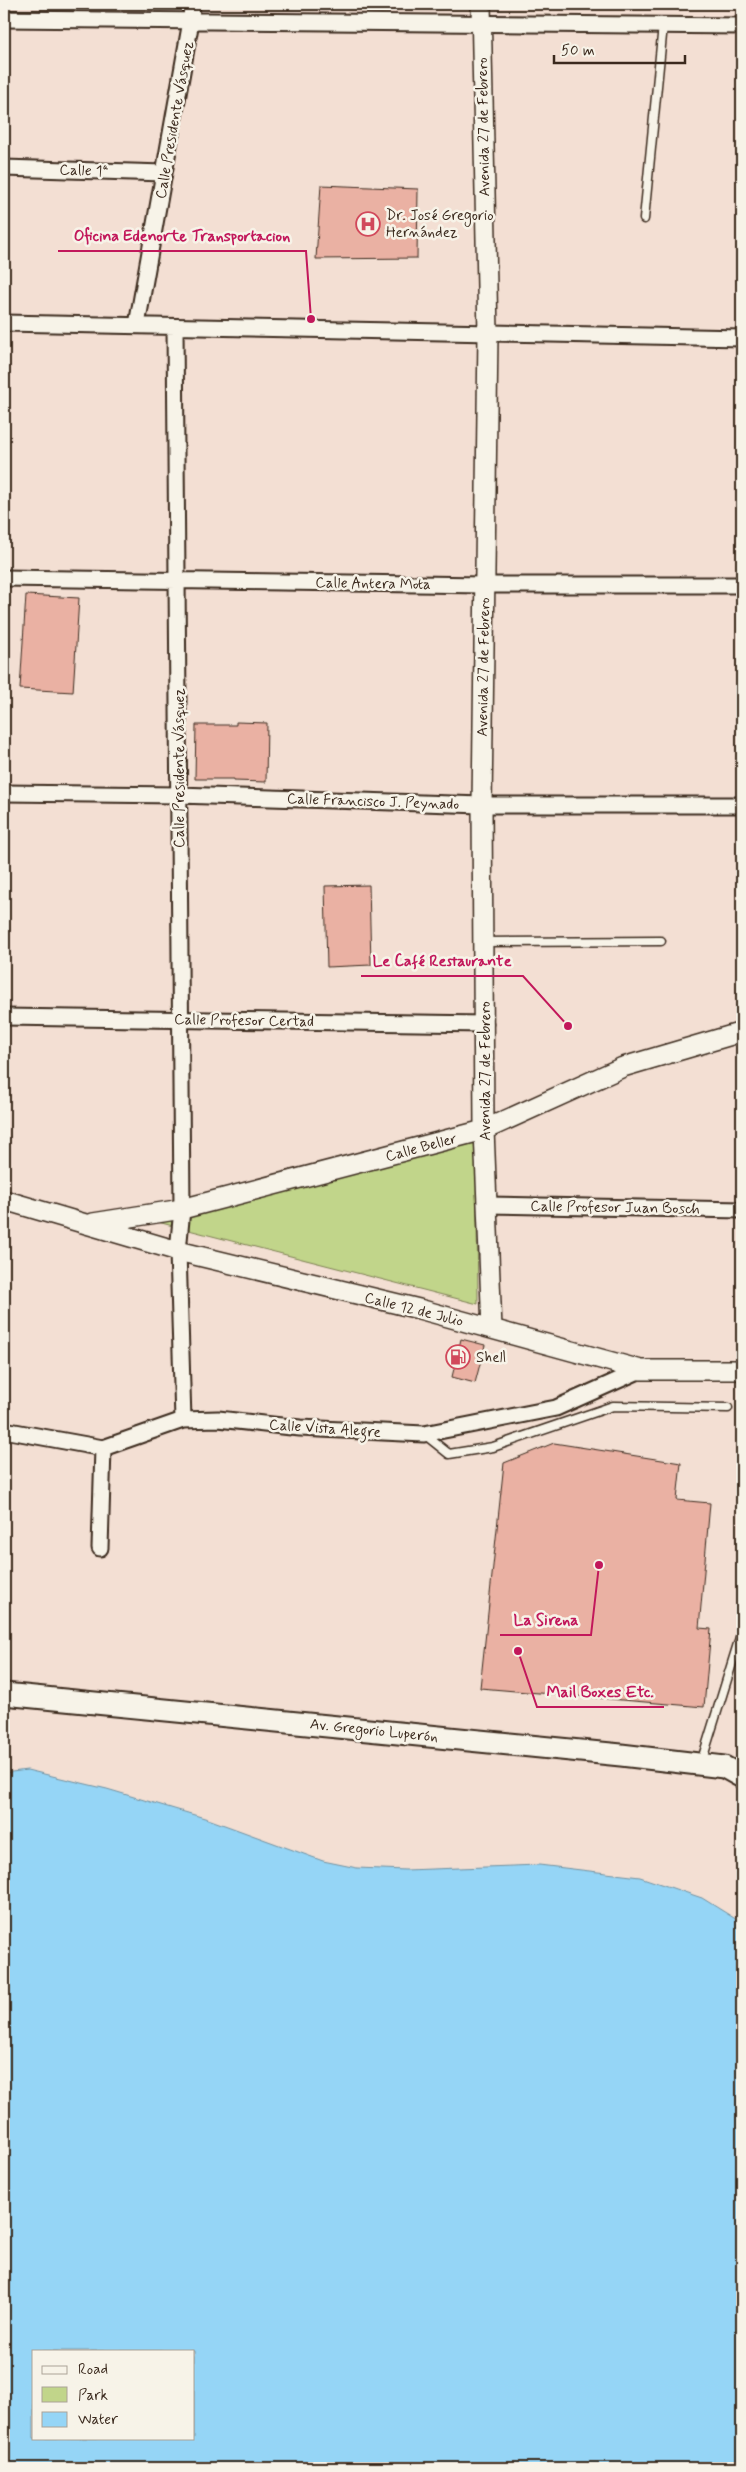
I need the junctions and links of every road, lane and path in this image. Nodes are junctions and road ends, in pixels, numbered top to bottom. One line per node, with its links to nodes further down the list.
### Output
1 (192, 4): 4 (street, Calle Presidente Vásquez)
2 (481, 4): 5 (street, Avenida 27 de Febrero)
3 (4, 19): 4 (street)
4 (191, 21): 5 (street); 9 (street, Calle Presidente Vásquez)
5 (481, 23): 6 (street); 14 (street, Avenida 27 de Febrero)
6 (663, 25): 7 (street); 10 (lane)
7 (742, 26)
8 (4, 168): 9 (street, Calle 1ª)
9 (164, 173): 12 (street, Calle Presidente Vásquez)
10 (644, 218)
11 (4, 323): 12 (street)
12 (137, 325): 13 (street)
13 (175, 327): 14 (street); 17 (street, Calle Presidente Vásquez)
14 (488, 334): 15 (street); 18 (street, Avenida 27 de Febrero)
15 (742, 338)
16 (4, 578): 17 (street, Calle Antera Mota)
17 (177, 581): 18 (street, Calle Antera Mota); 21 (street, Calle Presidente Vásquez)
18 (484, 584): 19 (street, Calle Antera Mota); 22 (street, Avenida 27 de Febrero)
19 (742, 585)
20 (4, 794): 21 (street, Calle Francisco J. Peynado)
21 (179, 795): 22 (street, Calle Francisco J. Peynado); 27 (street, Calle Presidente Vásquez)
22 (482, 805): 23 (street, Calle Francisco J. Peynado); 25 (street, Avenida 27 de Febrero)
23 (742, 805)
24 (662, 941): 25 (lane)
25 (484, 942): 28 (street, Avenida 27 de Febrero)
26 (4, 1017): 27 (street, Calle Profesor Certad)
27 (181, 1018): 28 (street, Calle Profesor Certad); 33 (street, Calle Presidente Vásquez)
28 (485, 1024): 30 (street, Avenida 27 de Febrero)
29 (742, 1032): 30 (street, Calle Beller)
30 (484, 1130): 32 (street, Avenida 27 de Febrero); 33 (street, Calle Beller)
31 (4, 1200): 35 (street, Calle 12 de Julio)
32 (488, 1205): 34 (street, Calle Profesor Juan Bosch); 37 (street, Avenida 27 de Febrero)
33 (182, 1209): 35 (street, Calle Beller); 36 (street, Calle Presidente Vásquez)
34 (742, 1210)
35 (88, 1224): 36 (street, Calle 12 de Julio)
36 (178, 1251): 37 (street, Calle 12 de Julio); 41 (street)
37 (492, 1329): 38 (street, Calle 12 de Julio)
38 (641, 1370): 39 (street, Calle 12 de Julio); 43 (street, Calle Vista Alegre)
39 (742, 1370)
40 (728, 1408): 43 (lane)
41 (182, 1420): 43 (street, Calle Vista Alegre); 44 (street, Calle Vista Alegre)
42 (4, 1430): 44 (street, Calle Vista Alegre)
43 (424, 1434)
44 (104, 1448): 45 (street)
45 (100, 1548)
46 (742, 1631): 48 (lane)
47 (4, 1694): 48 (main road, Av. Gregorio Luperón)
48 (701, 1764): 49 (main road, Av. Gregorio Luperón)
49 (742, 1777)

